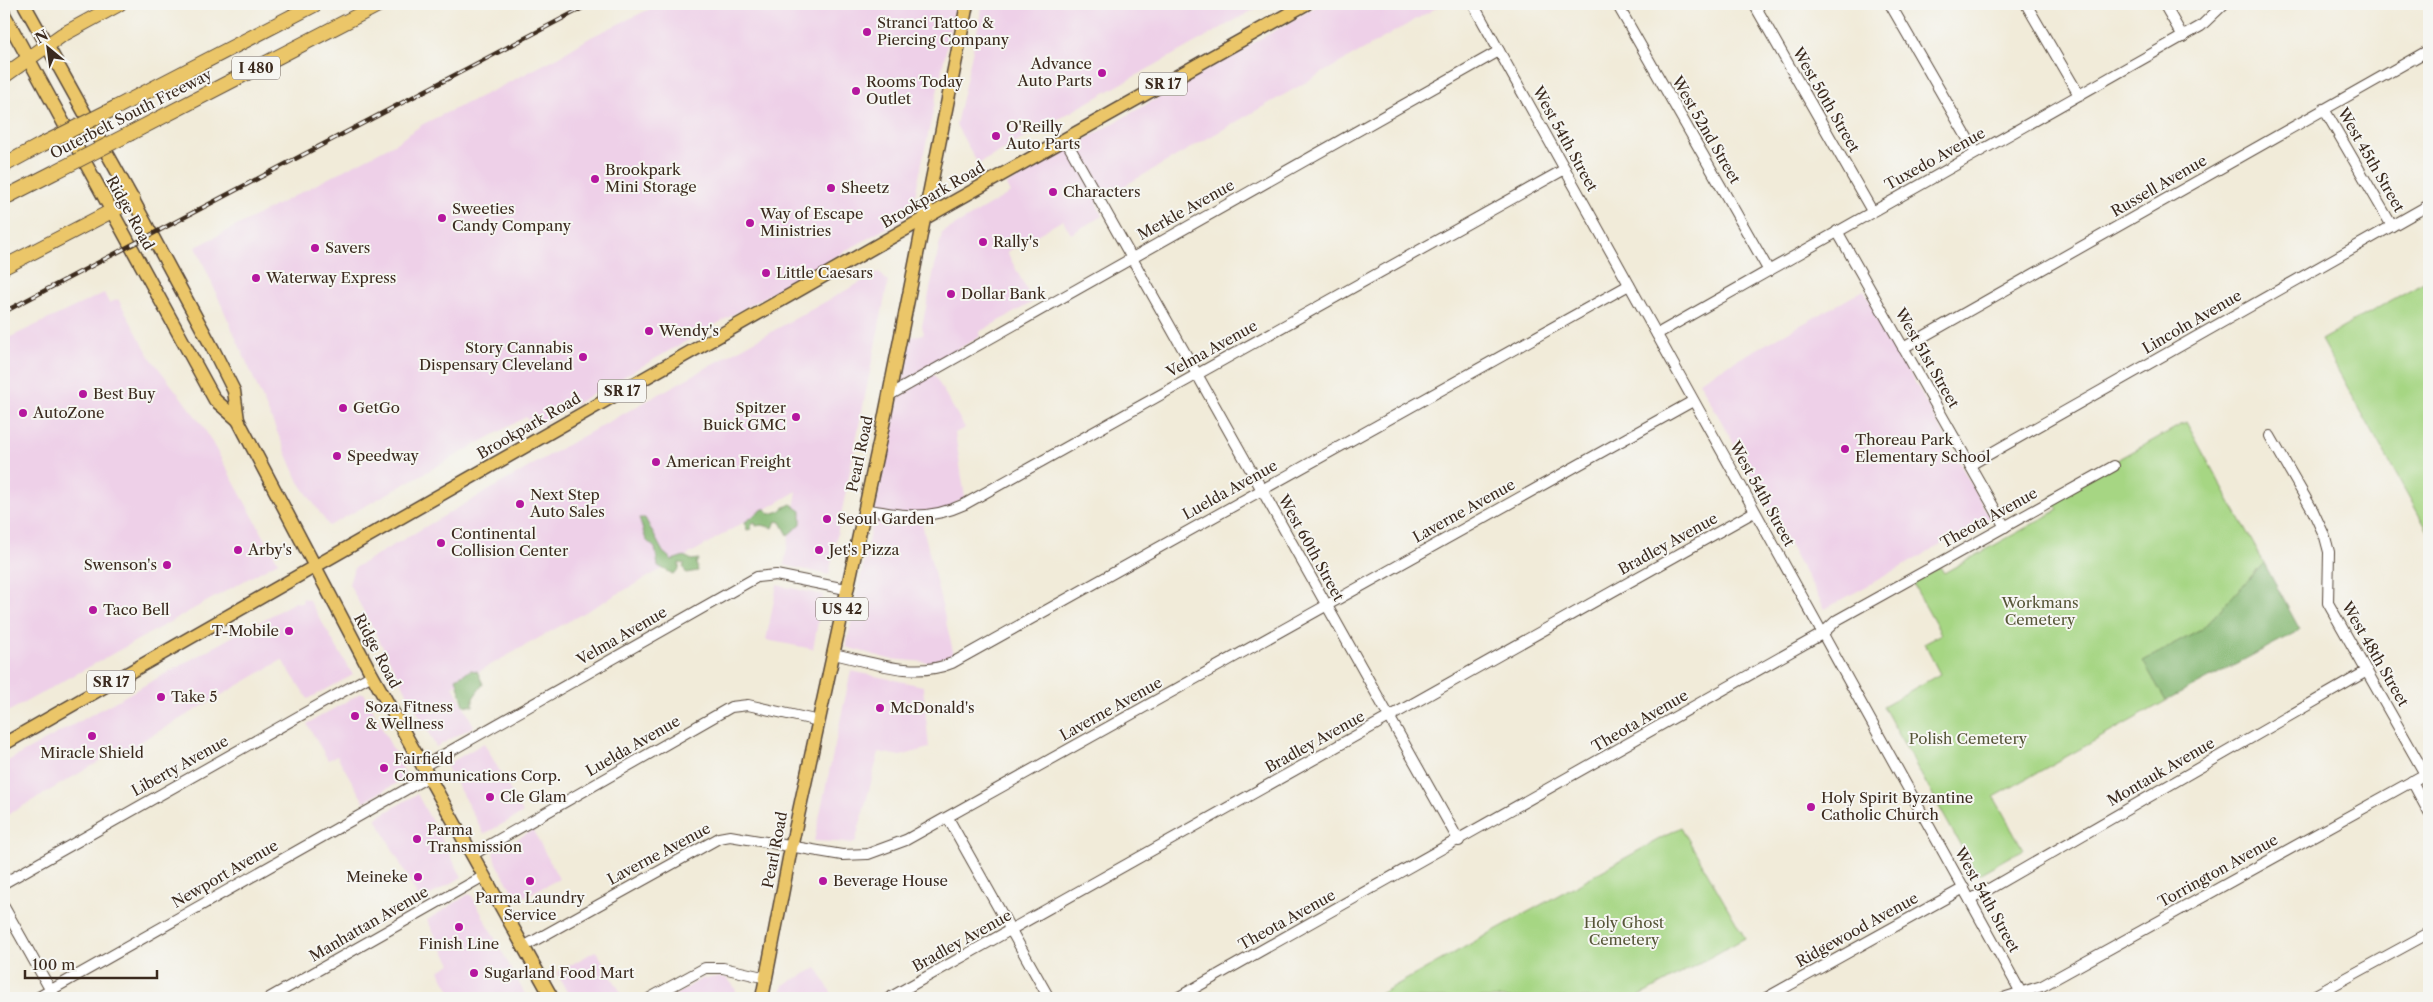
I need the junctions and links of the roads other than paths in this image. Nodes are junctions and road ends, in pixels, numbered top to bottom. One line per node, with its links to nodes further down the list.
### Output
1 (24, 4): 16 (main road, Ridge Road)
2 (119, 4): 16 (highway)
3 (316, 4): 25 (highway, Outerbelt South Freeway / I 480, bridge)
4 (380, 4): 27 (highway, Outerbelt South Freeway / I 480, bridge)
5 (967, 4): 32 (main road, Pearl Road / US 42)
6 (1306, 4): 23 (main road, Brookpark Road / SR 17)
7 (1473, 4): 18 (street, West 54th Street)
8 (1617, 4): 37 (street, West 52nd Street)
9 (1754, 4): 30 (street, West 50th Street)
10 (1890, 4): 24 (street)
11 (2026, 4): 21 (street)
12 (2164, 4): 15 (street)
13 (2224, 4): 15 (street, Tuxedo Avenue)
14 (4, 14): 19 (main road, Ridge Road)
15 (2183, 37): 21 (street, Tuxedo Avenue)
16 (48, 45): 19 (highway); 28 (main road, Ridge Road)
17 (2429, 50): 22 (street, Russell Avenue)
18 (1499, 51): 26 (street, West 54th Street); 35 (street, Merkle Avenue)
19 (28, 59): 20 (highway); 31 (main road, Ridge Road)
20 (4, 76)
21 (2079, 95): 24 (street, Tuxedo Avenue)
22 (2324, 109): 33 (street, West 45th Street); 40 (street, Russell Avenue)
23 (1065, 139): 32 (main road, Brookpark Road / SR 17); 35 (street, West 60th Street)
24 (1976, 153): 30 (street, Tuxedo Avenue)
25 (4, 164)
26 (1565, 169): 38 (street, West 54th Street); 41 (street, Velma Avenue)
27 (4, 198)
28 (133, 200): 31 (highway); 44 (main road, Ridge Road)
29 (2429, 205): 33 (street, Lincoln Avenue)
30 (1872, 211): 34 (street, Tuxedo Avenue)
31 (111, 212): 36 (highway); 44 (main road, Ridge Road)
32 (923, 219): 42 (main road, Pearl Road / US 42); 52 (main road, Brookpark Road / SR 17)
33 (2392, 226): 46 (street, Lincoln Avenue)
34 (1837, 232): 37 (street, Tuxedo Avenue); 40 (street, West 51st Street)
35 (1133, 257): 41 (street, West 60th Street); 42 (street, Merkle Avenue)
36 (4, 267)
37 (1769, 271): 39 (street, Tuxedo Avenue)
38 (1629, 285): 39 (street, West 54th Street); 48 (street, Luelda Avenue)
39 (1657, 334): 43 (street, West 54th Street)
40 (1903, 348): 46 (street, West 51st Street)
41 (1197, 374): 48 (street, West 60th Street); 49 (street, Velma Avenue)
42 (888, 396): 49 (main road, Pearl Road / US 42)
43 (1693, 401): 50 (street, West 54th Street); 54 (street, Laverne Avenue)
44 (238, 420): 52 (main road, Ridge Road)
45 (2270, 436): 57 (street, West 48th Street)
46 (1970, 465): 51 (street, West 51st Street)
47 (2114, 466): 51 (street, Theota Avenue)
48 (1261, 489): 54 (street, West 60th Street); 56 (street, Luelda Avenue)
49 (864, 509): 53 (main road, Pearl Road / US 42)
50 (1754, 512): 55 (street, West 54th Street); 59 (street, Bradley Avenue)
51 (2005, 527): 55 (street, Theota Avenue)
52 (315, 566): 58 (main road, Ridge Road); 61 (main road, Brookpark Road / SR 17)
53 (846, 589): 56 (main road, Pearl Road / US 42); 62 (street, Velma Avenue)
54 (1326, 605): 59 (street, West 60th Street); 66 (street, Laverne Avenue)
55 (1822, 634): 67 (street, Theota Avenue); 72 (street, West 54th Street)
56 (834, 654): 60 (main road, Pearl Road / US 42)
57 (2367, 671): 63 (street, West 48th Street); 73 (street, Montauk Avenue)
58 (372, 675): 62 (main road, Ridge Road); 71 (street, Liberty Avenue)
59 (1390, 717): 67 (street, West 60th Street); 75 (street, Bradley Avenue)
60 (819, 720): 68 (main road, Pearl Road / US 42); 69 (street, Luelda Avenue)
61 (4, 744)
62 (425, 772): 69 (main road, Ridge Road); 79 (street, Newport Avenue)
63 (2427, 773): 64 (street, Torrington Avenue)
64 (2412, 781): 65 (street); 80 (street, Torrington Avenue)
65 (2429, 813)
66 (948, 818): 68 (street, Laverne Avenue); 75 (street)
67 (1459, 841): 88 (street, Theota Avenue)
68 (791, 848): 77 (street, Laverne Avenue); 78 (main road, Pearl Road / US 42)
69 (472, 854): 70 (main road, Ridge Road)
70 (484, 876): 77 (main road, Ridge Road); 82 (street, Manhattan Avenue)
71 (4, 883)
72 (1964, 888): 73 (street, West 54th Street); 89 (street, Ridgewood Avenue)
73 (1970, 900): 80 (street, West 54th Street)
74 (4, 907): 79 (street)
75 (1011, 930): 86 (street, Bradley Avenue); 87 (street)
76 (2429, 933): 91 (street)
77 (523, 947): 83 (main road, Ridge Road)
78 (767, 978): 84 (street); 85 (main road, Pearl Road / US 42)
79 (53, 994): 81 (street, Newport Avenue)
80 (2022, 995): 90 (street, Torrington Avenue)
81 (37, 998)
82 (269, 998)
83 (552, 998)
84 (650, 998)
85 (762, 998)
86 (890, 998)
87 (1049, 998)
88 (1177, 998)
89 (1766, 998)
90 (2003, 998)
91 (2310, 998)

